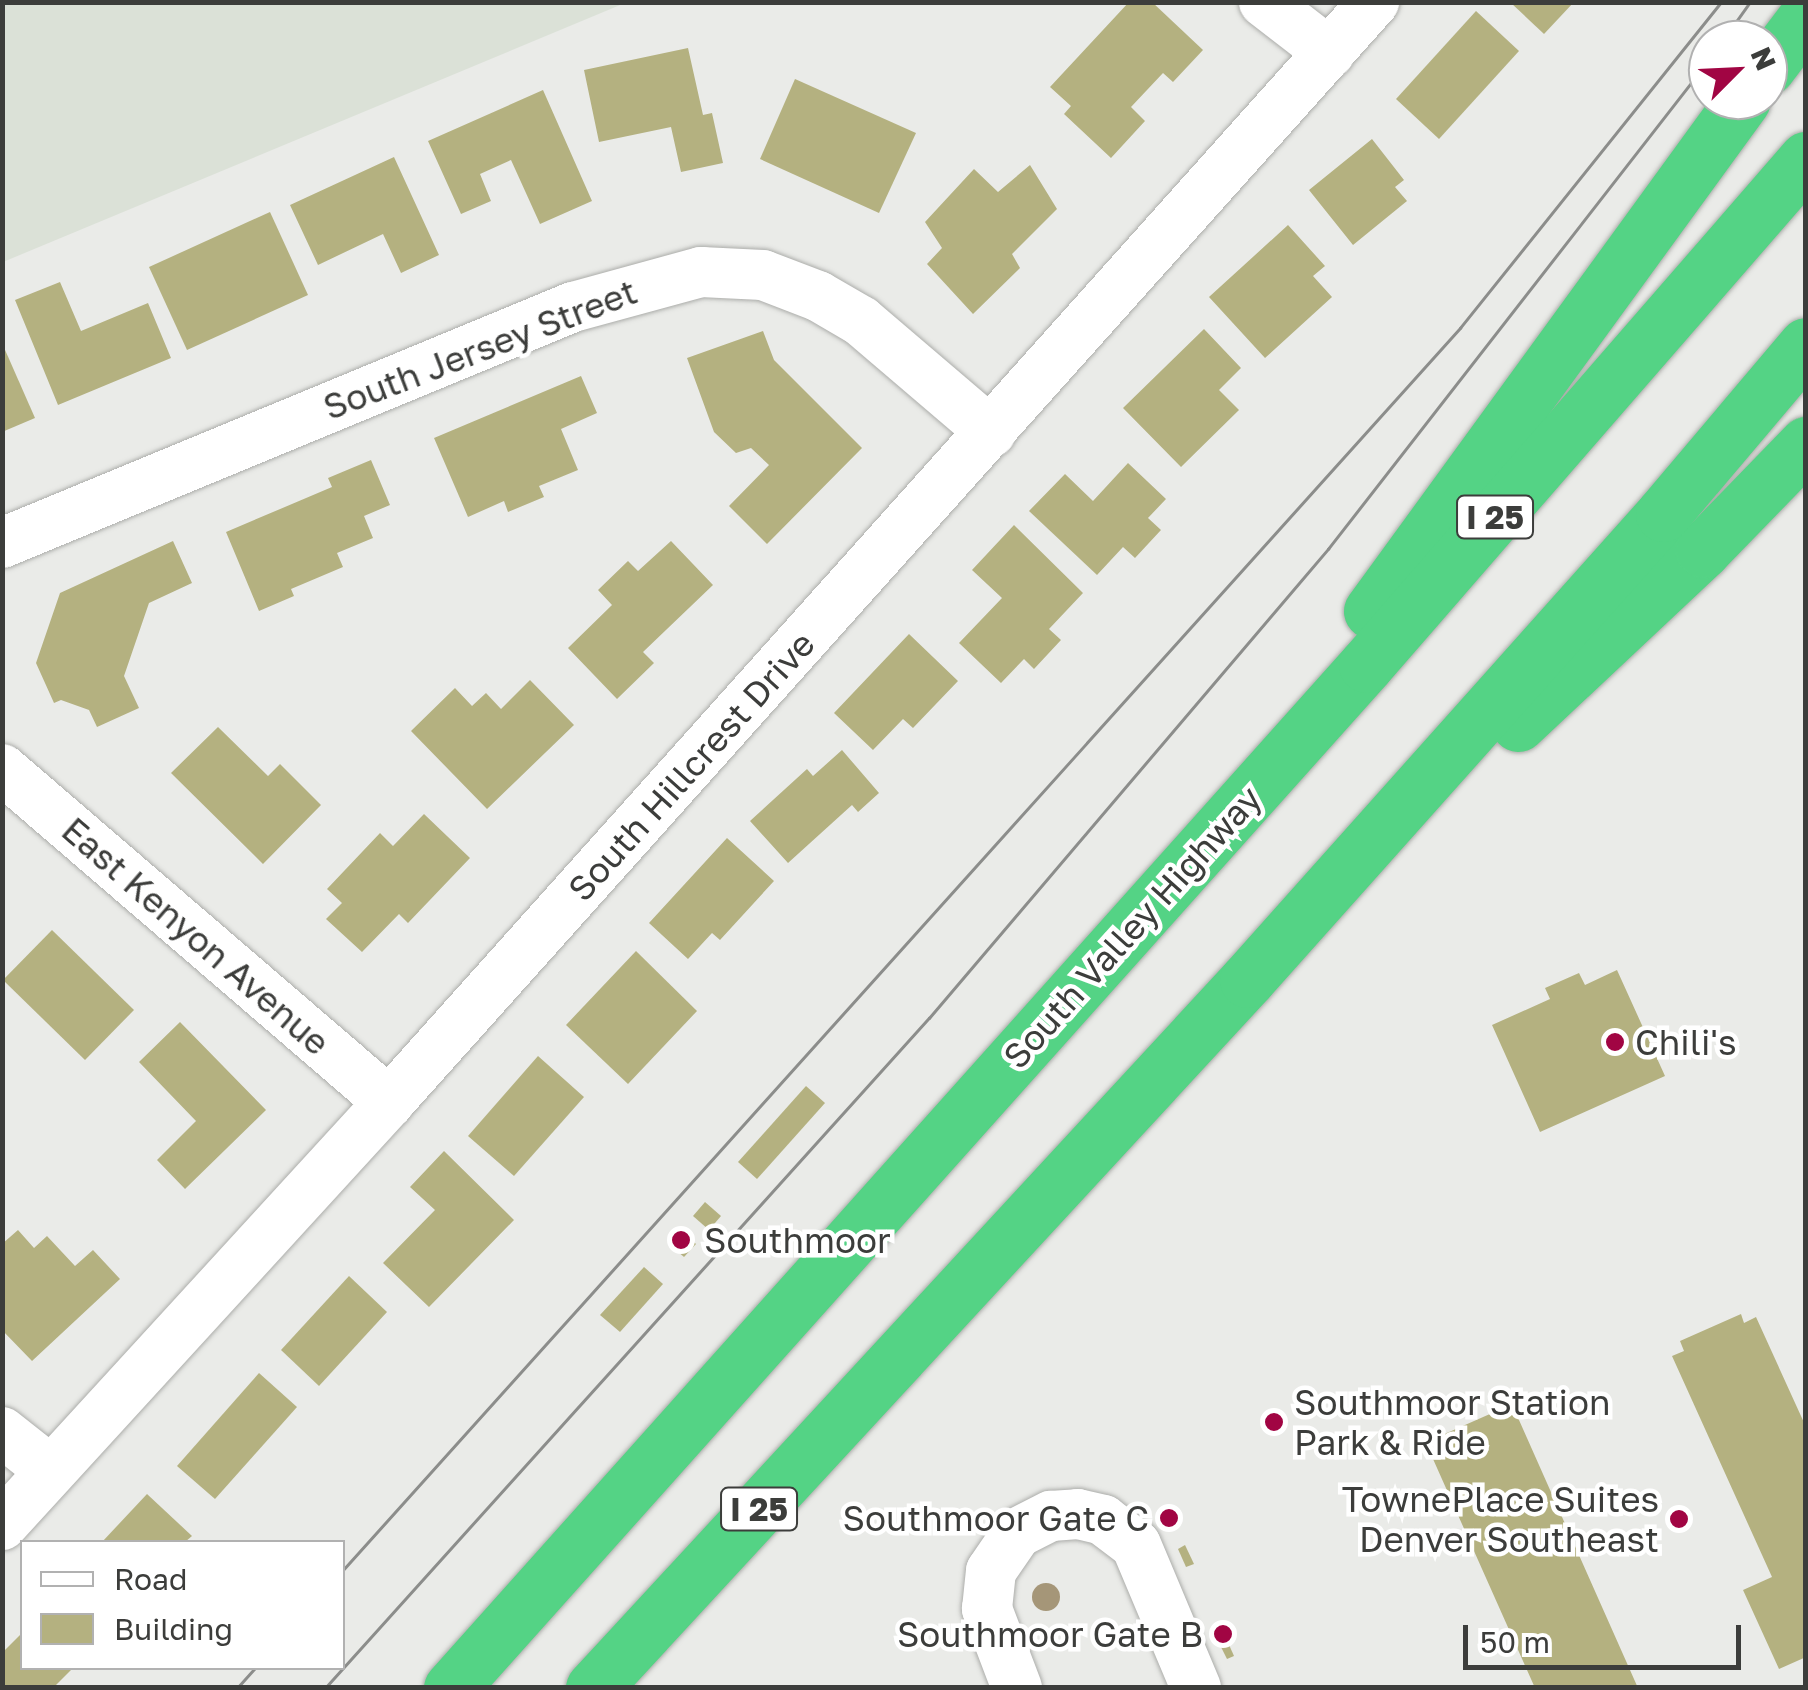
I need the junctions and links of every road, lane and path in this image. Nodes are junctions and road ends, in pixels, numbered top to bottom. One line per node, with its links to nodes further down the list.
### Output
1 (1264, 2): 5 (street)
2 (1374, 2): 5 (street, South Hillcrest Drive)
3 (1806, 17): 4 (highway)
4 (1788, 41)
5 (1330, 53): 9 (street, South Hillcrest Drive)
6 (1728, 120): 13 (highway)
7 (1806, 160): 13 (highway, South Valley Highway / I 25)
8 (1806, 345): 14 (highway, I 25)
9 (990, 432): 11 (street, South Jersey Street); 15 (street, South Hillcrest Drive)
10 (1806, 444): 14 (highway)
11 (2, 542)
12 (2, 769): 15 (street, East Kenyon Avenue)
13 (1182, 872): 19 (highway, South Valley Highway / I 25)
14 (1246, 980): 20 (highway, I 25)
15 (389, 1102): 17 (street, South Hillcrest Drive)
16 (2, 1432): 17 (street)
17 (50, 1470): 18 (street, South Hillcrest Drive)
18 (2, 1525)
19 (451, 1688)
20 (593, 1688)
21 (1018, 1688): 22 (street)
22 (1196, 1688)

